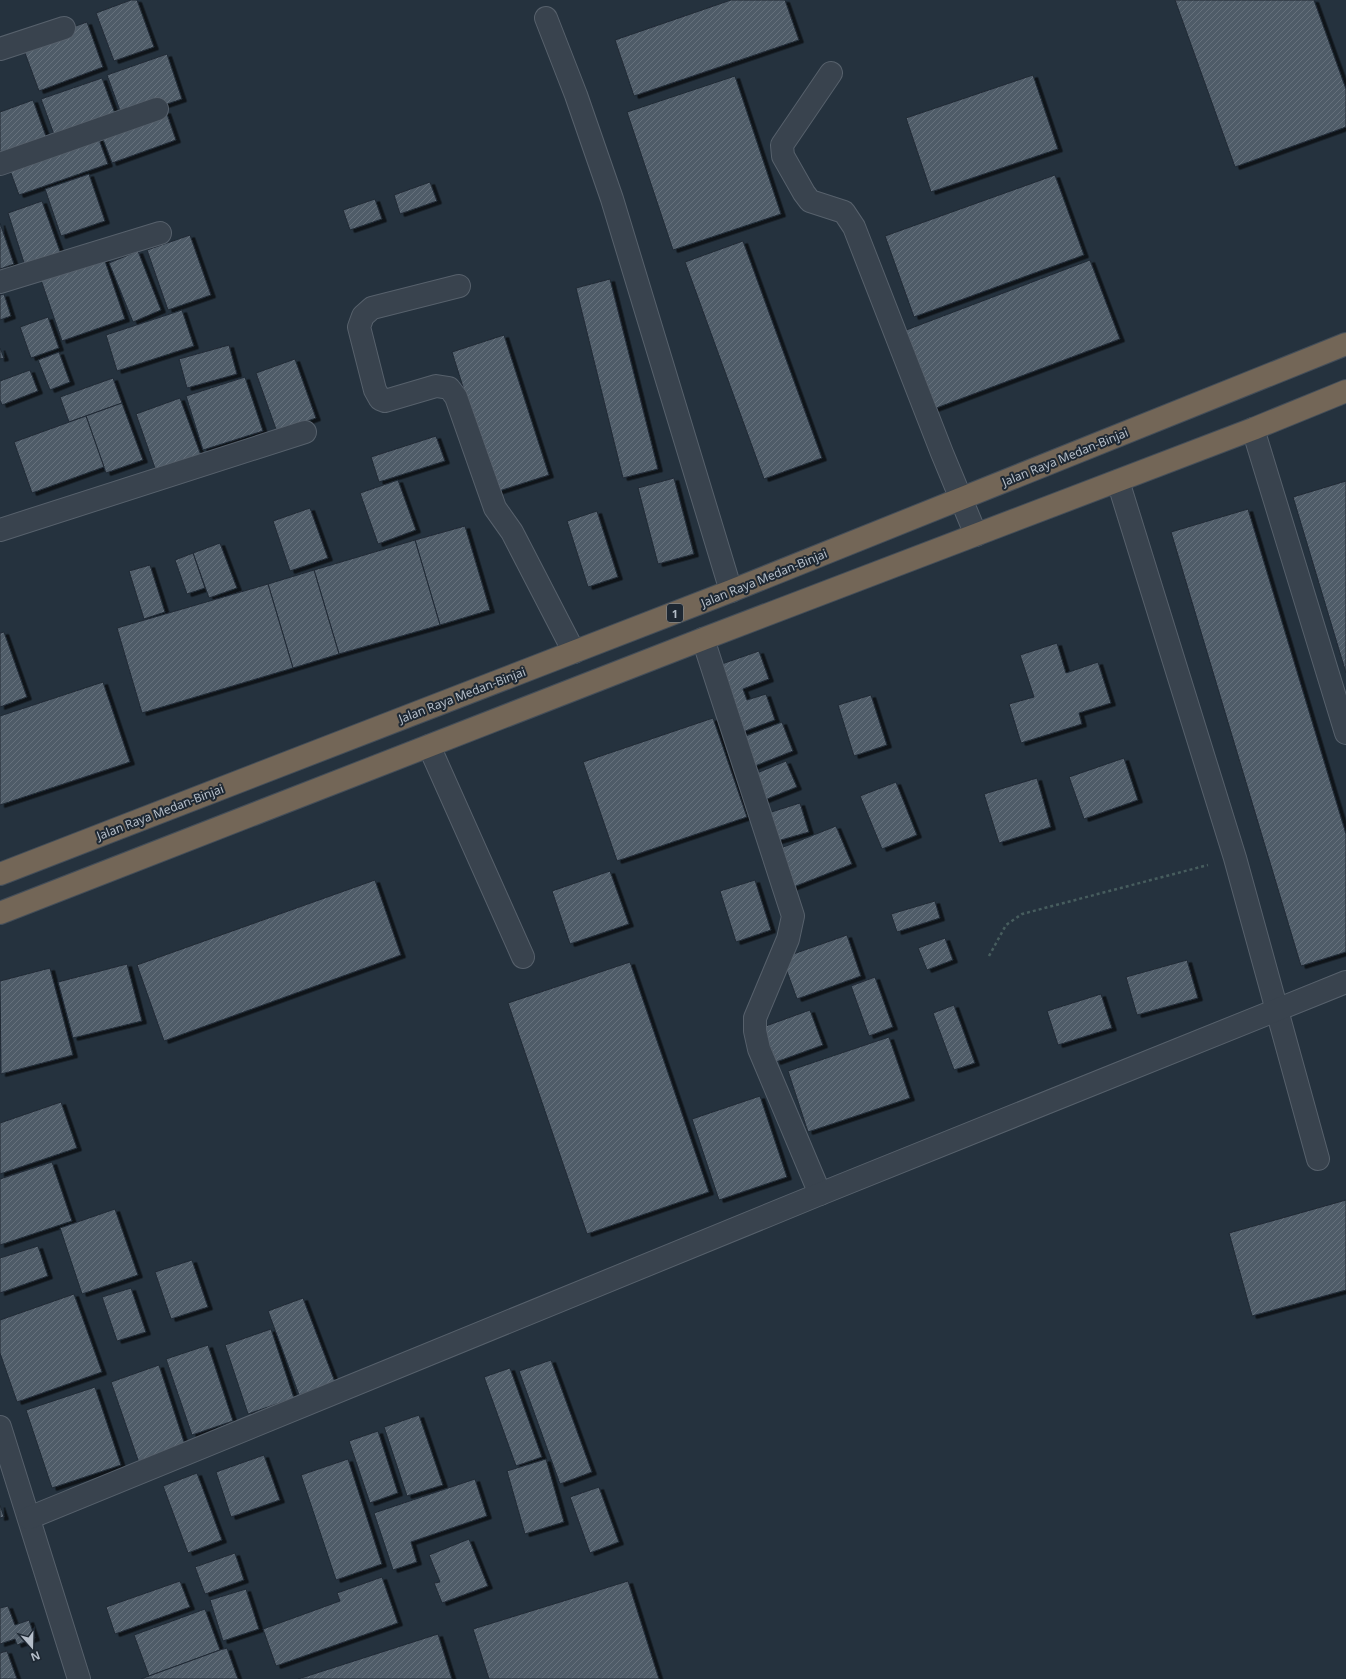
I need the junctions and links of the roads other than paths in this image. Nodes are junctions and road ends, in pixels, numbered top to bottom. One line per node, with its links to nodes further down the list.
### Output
1 (546, 18): 18 (street)
2 (64, 28): 3 (street)
3 (0, 49)
4 (831, 73): 15 (street)
5 (157, 109): 6 (street)
6 (0, 164)
7 (160, 233): 8 (street)
8 (0, 282)
9 (459, 286): 21 (street)
10 (1346, 344): 15 (highway, Jalan Raya Medan-Binjai / 1)
11 (1346, 391): 12 (highway)
12 (1253, 429): 14 (highway); 23 (street)
13 (305, 432): 16 (street)
14 (1118, 481): 17 (highway); 29 (street)
15 (961, 499): 17 (street); 18 (highway, Jalan Raya Medan-Binjai / 1)
16 (0, 530)
17 (976, 535): 20 (highway)
18 (731, 592): 19 (highway, Jalan Raya Medan-Binjai / 1)
19 (655, 621): 21 (highway, Jalan Raya Medan-Binjai / 1); 22 (highway)
20 (703, 639): 22 (highway); 31 (street)
21 (574, 652): 25 (highway, Jalan Raya Medan-Binjai / 1)
22 (666, 653): 24 (highway)
23 (1346, 733)
24 (429, 746): 26 (highway); 27 (street)
25 (0, 874)
26 (0, 913)
27 (523, 957)
28 (1346, 982): 29 (street)
29 (1277, 1010): 30 (street); 31 (street)
30 (1318, 1159)
31 (820, 1194): 33 (street)
32 (0, 1427): 33 (street)
33 (28, 1518): 34 (street)
34 (79, 1679)

